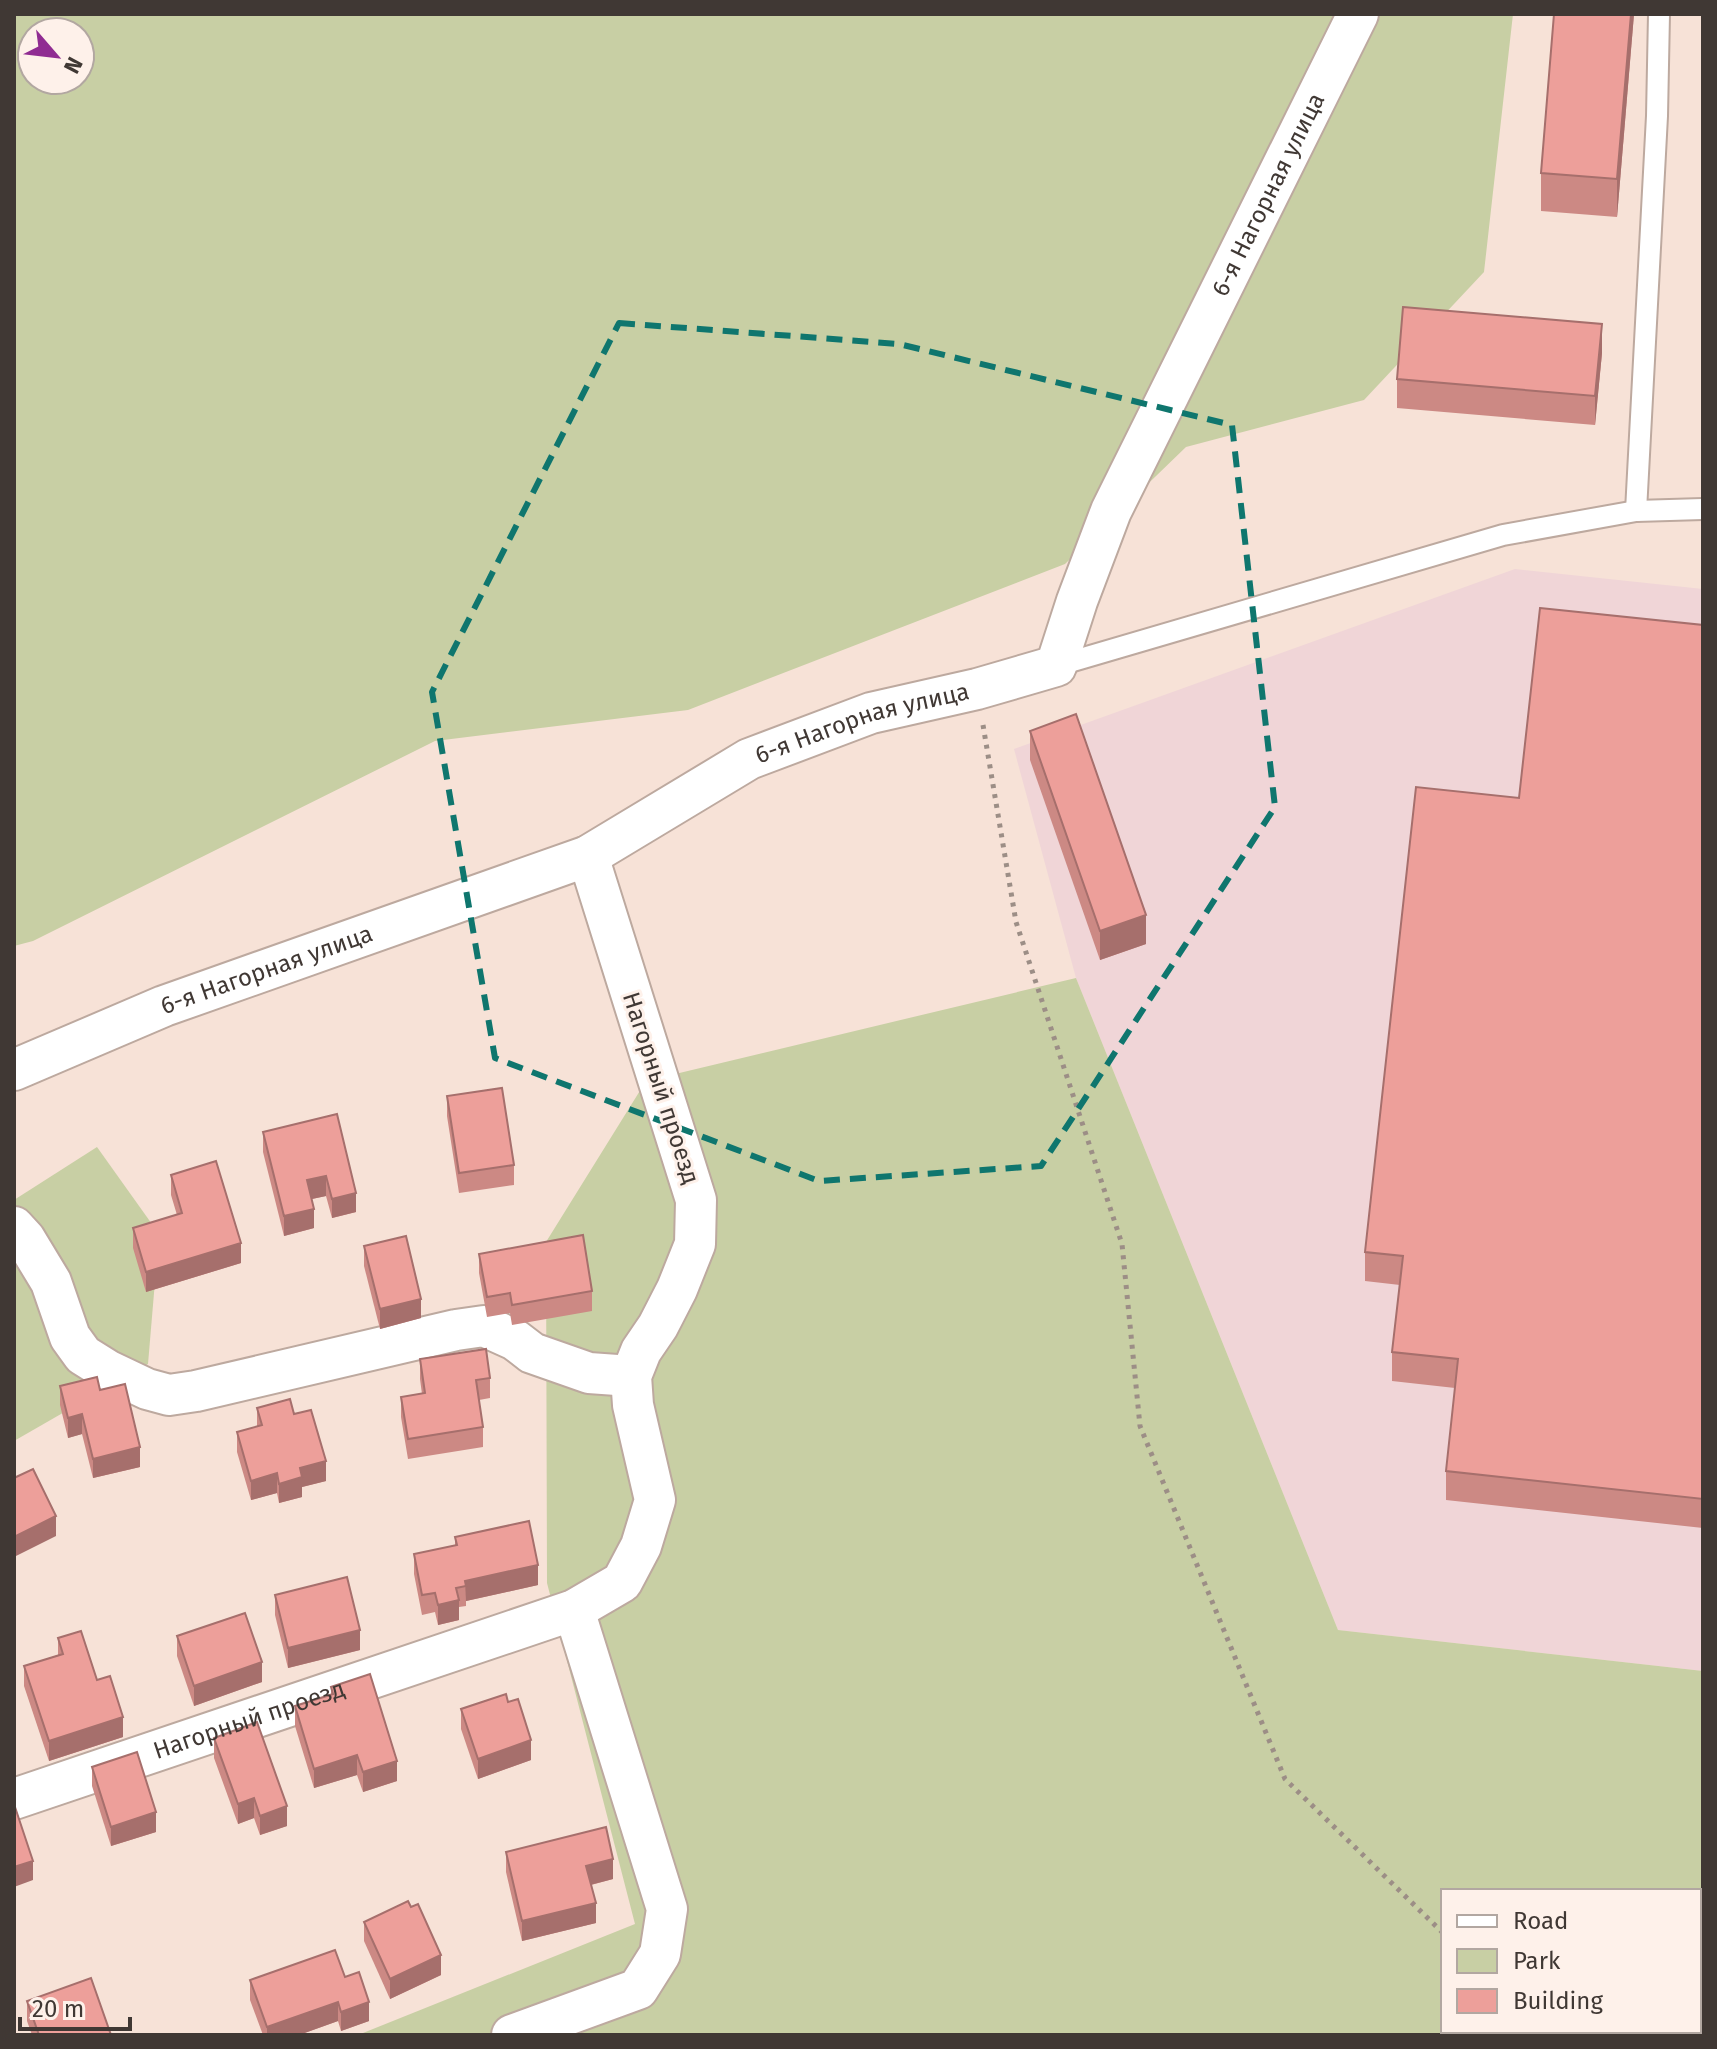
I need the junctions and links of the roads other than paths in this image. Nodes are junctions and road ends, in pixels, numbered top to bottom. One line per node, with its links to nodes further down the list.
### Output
1 (1358, 14): 5 (street, 6-я Нагорная улица)
2 (1659, 14): 4 (lane)
3 (1703, 509): 4 (lane)
4 (1636, 511): 5 (lane)
5 (1056, 666): 6 (street, 6-я Нагорная улица)
6 (588, 856): 7 (street, 6-я Нагорная улица); 9 (street, Нагорный проезд)
7 (14, 1070)
8 (14, 1227): 9 (street)
9 (631, 1376): 10 (street, Нагорный проезд)
10 (574, 1610): 11 (street, Нагорный проезд); 12 (street)
11 (14, 1799)
12 (512, 2035)

